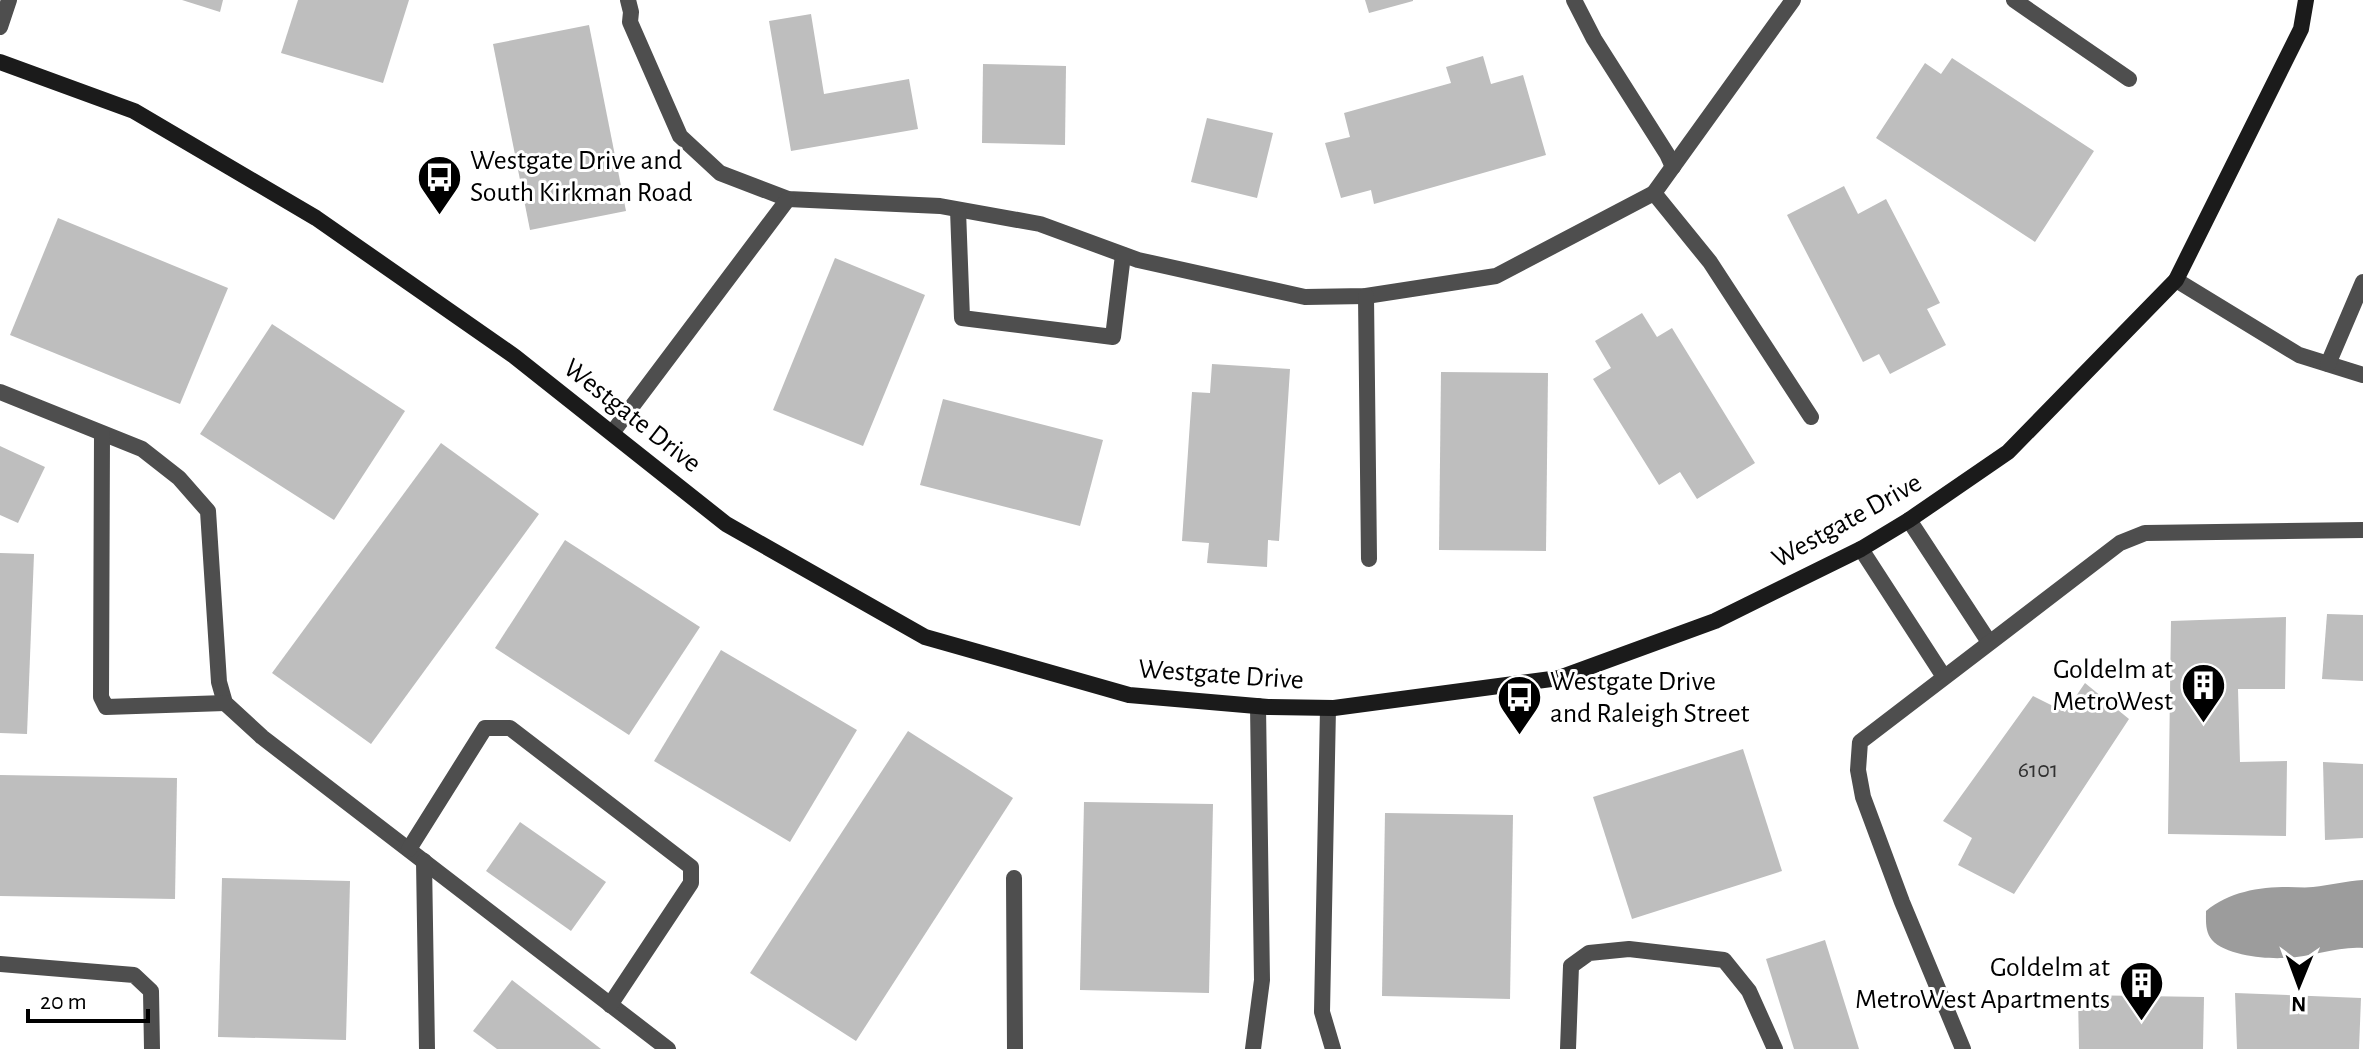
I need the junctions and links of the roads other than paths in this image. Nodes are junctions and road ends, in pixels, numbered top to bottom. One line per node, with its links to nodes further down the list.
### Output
1 (9, 0): 7 (lane)
2 (628, 0): 12 (lane)
3 (1574, 0): 10 (lane)
4 (1793, 0): 10 (lane)
5 (2014, 0): 9 (lane)
6 (2306, 0): 15 (street, Westgate Drive)
7 (0, 27)
8 (0, 62): 22 (street, Westgate Drive)
9 (2129, 79)
10 (1673, 167): 11 (lane)
11 (1654, 193): 17 (lane); 21 (lane)
12 (788, 199): 13 (lane); 22 (lane)
13 (958, 210): 14 (lane); 14 (lane)
14 (1123, 255): 17 (lane)
15 (2176, 280): 18 (lane); 24 (street, Westgate Drive)
16 (2363, 282): 18 (lane)
17 (1366, 296): 27 (lane)
18 (2328, 364): 19 (lane)
19 (2363, 375)
20 (0, 392): 23 (lane)
21 (1811, 417)
22 (612, 433): 31 (street, Westgate Drive)
23 (102, 434): 30 (lane); 30 (lane)
24 (1909, 520): 26 (street, Westgate Drive); 28 (lane)
25 (2363, 530): 28 (lane)
26 (1861, 549): 29 (lane); 32 (street, Westgate Drive)
27 (1369, 559)
28 (1989, 642): 29 (lane)
29 (1944, 677): 46 (lane)
30 (225, 703): 33 (lane)
31 (1258, 706): 32 (street, Westgate Drive); 42 (lane)
32 (1328, 708): 43 (lane)
33 (409, 849): 34 (lane); 37 (lane)
34 (424, 861): 37 (lane); 39 (lane)
35 (1014, 878): 41 (lane)
36 (0, 964): 38 (lane)
37 (610, 1005): 40 (lane)
38 (152, 1049)
39 (427, 1049)
40 (668, 1049)
41 (1015, 1049)
42 (1253, 1049)
43 (1333, 1049)
44 (1568, 1049): 45 (lane)
45 (1775, 1049)
46 (1963, 1049)

